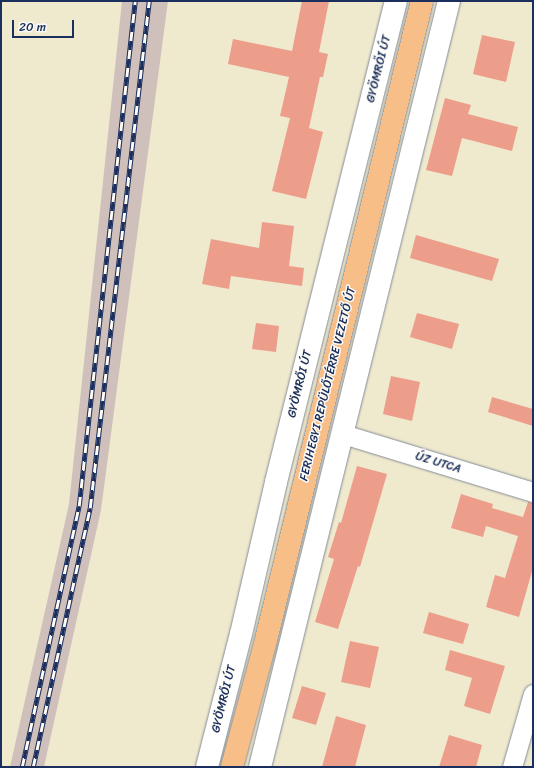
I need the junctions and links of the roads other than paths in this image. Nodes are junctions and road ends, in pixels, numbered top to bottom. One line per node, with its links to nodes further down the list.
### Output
1 (396, 1): 7 (street, GYÖMRŐI ÚT)
2 (422, 1): 8 (main road, FERIHEGYI REPÜLŐTÉRRE VEZETŐ ÚT)
3 (448, 1): 4 (street)
4 (343, 434): 5 (street, ÚZ UTCA); 9 (street)
5 (533, 492)
6 (533, 694): 10 (street)
7 (207, 767)
8 (232, 767)
9 (260, 767)
10 (512, 767)

